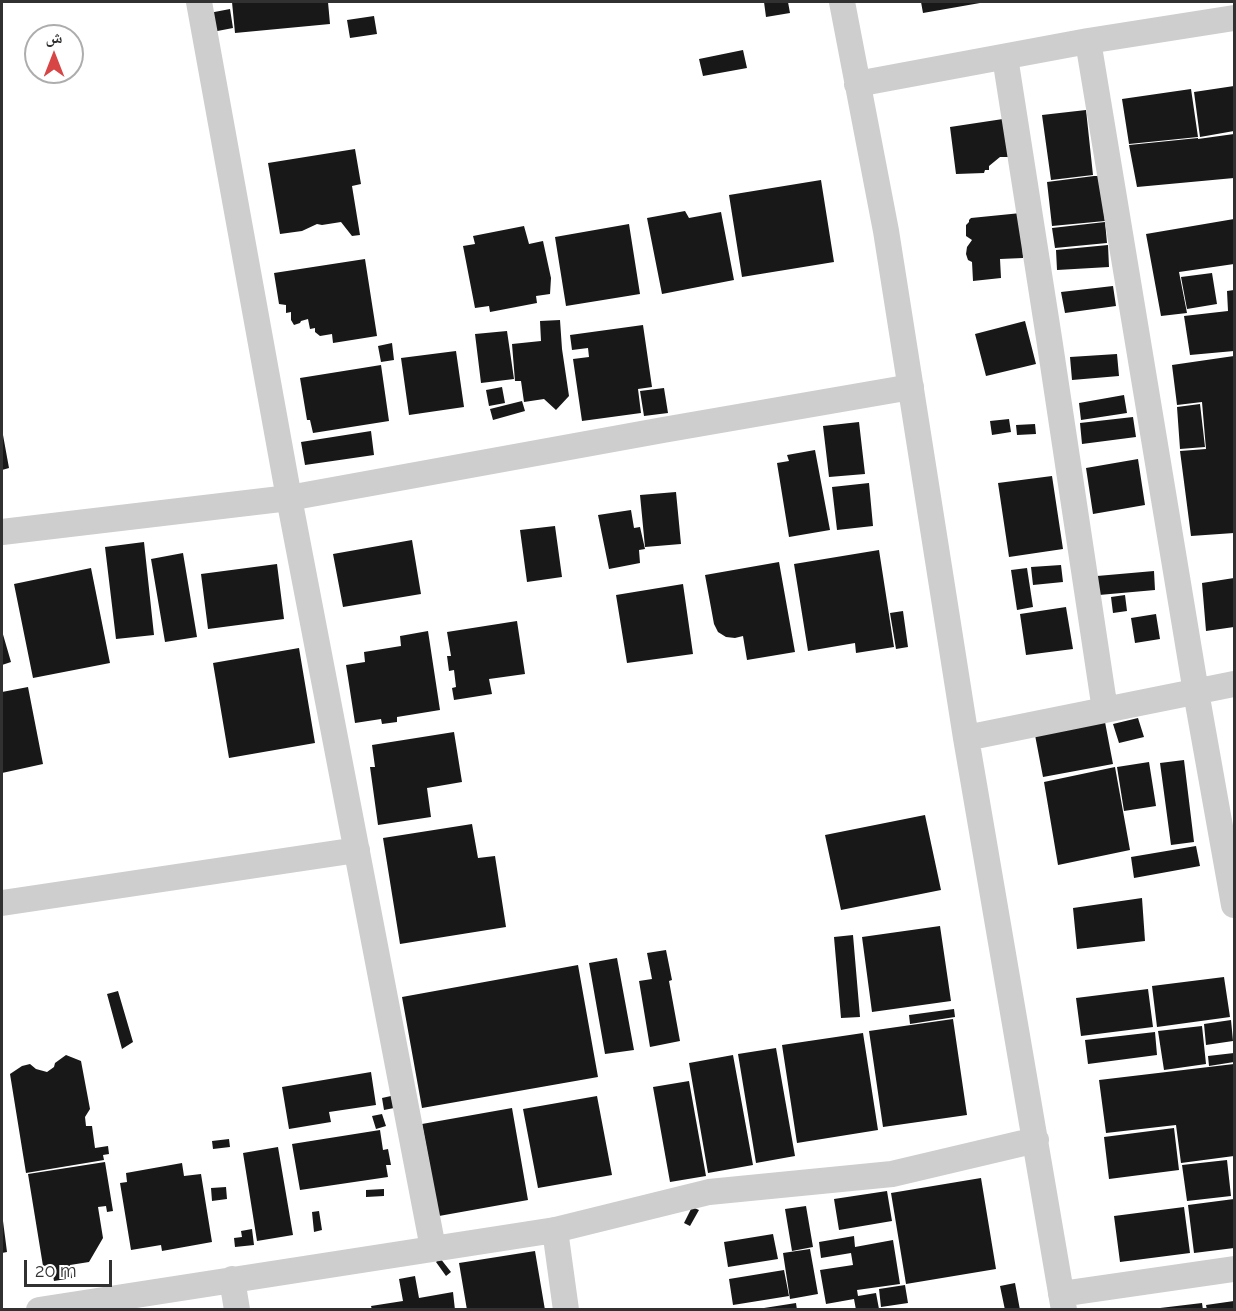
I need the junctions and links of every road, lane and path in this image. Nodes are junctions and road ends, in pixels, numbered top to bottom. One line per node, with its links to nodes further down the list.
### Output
1 (199, 2): 8 (street)
2 (842, 2): 6 (street)
3 (1234, 18): 4 (street)
4 (1088, 41): 5 (street); 11 (street)
5 (1005, 57): 6 (street); 12 (street)
6 (857, 84): 7 (street)
7 (911, 387): 8 (street); 13 (street)
8 (289, 498): 9 (street); 14 (street)
9 (2, 532)
10 (1234, 684): 11 (street)
11 (1196, 692): 12 (street); 15 (street)
12 (1105, 710): 13 (street)
13 (966, 738): 18 (street)
14 (357, 850): 16 (street); 20 (street)
15 (1232, 879): 17 (street)
16 (2, 903)
17 (1234, 905)
18 (1036, 1140): 19 (street); 23 (street)
19 (555, 1230): 20 (street); 26 (street)
20 (433, 1248): 22 (street)
21 (1234, 1269): 23 (street)
22 (232, 1279): 24 (street); 25 (street)
23 (1063, 1302)
24 (39, 1310)
25 (237, 1310)
26 (566, 1310)

